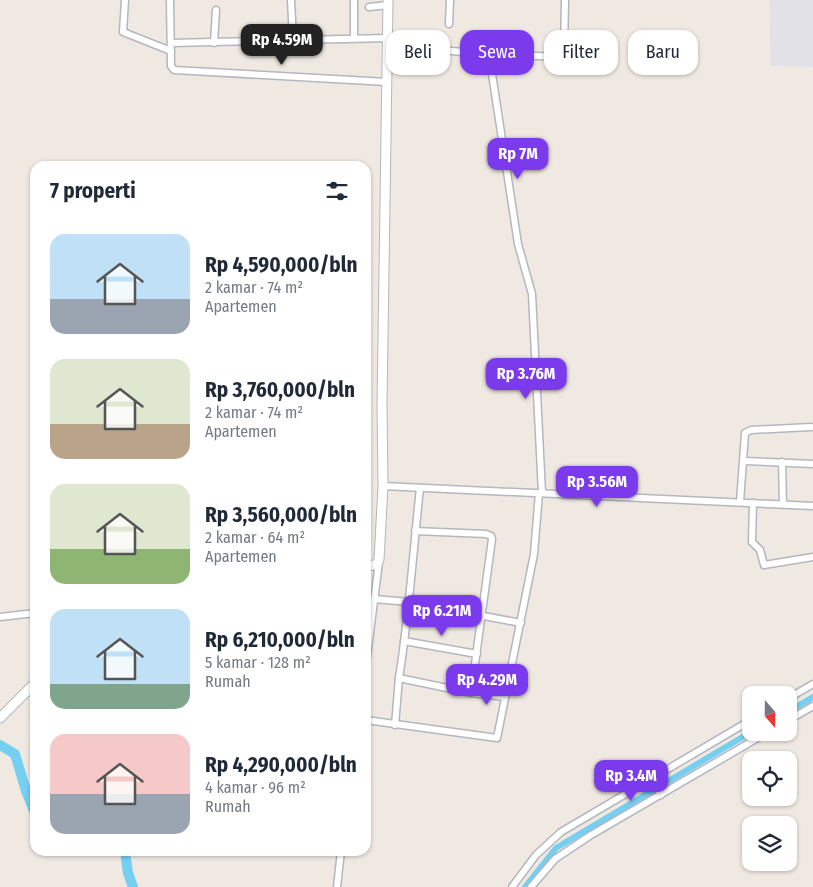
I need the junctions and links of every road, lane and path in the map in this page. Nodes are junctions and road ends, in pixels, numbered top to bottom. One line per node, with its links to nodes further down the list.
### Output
1 (125, 0): 17 (street)
2 (170, 0): 15 (street)
3 (291, 0): 13 (street)
4 (354, 0): 12 (street)
5 (450, 0): 10 (street)
6 (565, 0): 18 (street)
7 (388, 2): 8 (street); 11 (main road)
8 (369, 7)
9 (216, 10): 16 (street)
10 (449, 24)
11 (389, 30)
12 (354, 38): 13 (street); 14 (street)
13 (293, 40): 16 (street)
14 (386, 42)
15 (171, 43): 16 (street); 17 (street)
16 (214, 43)
17 (171, 51): 21 (street)
18 (534, 55)
19 (387, 75): 21 (main road)
20 (492, 75): 28 (street)
21 (387, 82): 26 (main road)
22 (811, 427): 23 (street)
23 (744, 461): 24 (street); 29 (street)
24 (782, 462): 25 (street); 31 (street)
25 (813, 464)
26 (383, 486): 27 (street); 35 (main road)
27 (420, 488): 28 (street); 33 (street)
28 (540, 493): 29 (street); 42 (street)
29 (740, 502): 30 (street)
30 (753, 502): 31 (street); 34 (street)
31 (783, 504): 32 (street)
32 (813, 506)
33 (415, 532): 38 (street); 40 (street)
34 (813, 557)
35 (379, 562): 36 (main road); 37 (street)
36 (371, 566)
37 (374, 600): 38 (street); 43 (street)
38 (409, 602): 40 (street); 44 (street)
39 (30, 613): 41 (street)
40 (481, 616): 42 (street); 45 (street)
41 (0, 617)
42 (521, 623): 51 (street)
43 (371, 624)
44 (404, 641): 45 (street); 46 (street)
45 (477, 654): 49 (street)
46 (399, 678): 49 (street); 56 (street)
47 (813, 684): 50 (street)
48 (30, 689): 54 (main road)
49 (471, 693): 51 (street)
50 (798, 693)
51 (505, 697): 56 (street)
52 (813, 706): 53 (street)
53 (798, 715)
54 (0, 718)
55 (371, 721): 56 (street)
56 (395, 725)
57 (742, 725): 59 (street)
58 (752, 741): 60 (street)
59 (652, 779): 60 (street); 63 (street)
60 (661, 794): 64 (street)
61 (340, 856): 62 (street)
62 (337, 887)
63 (512, 887)
64 (531, 887)

